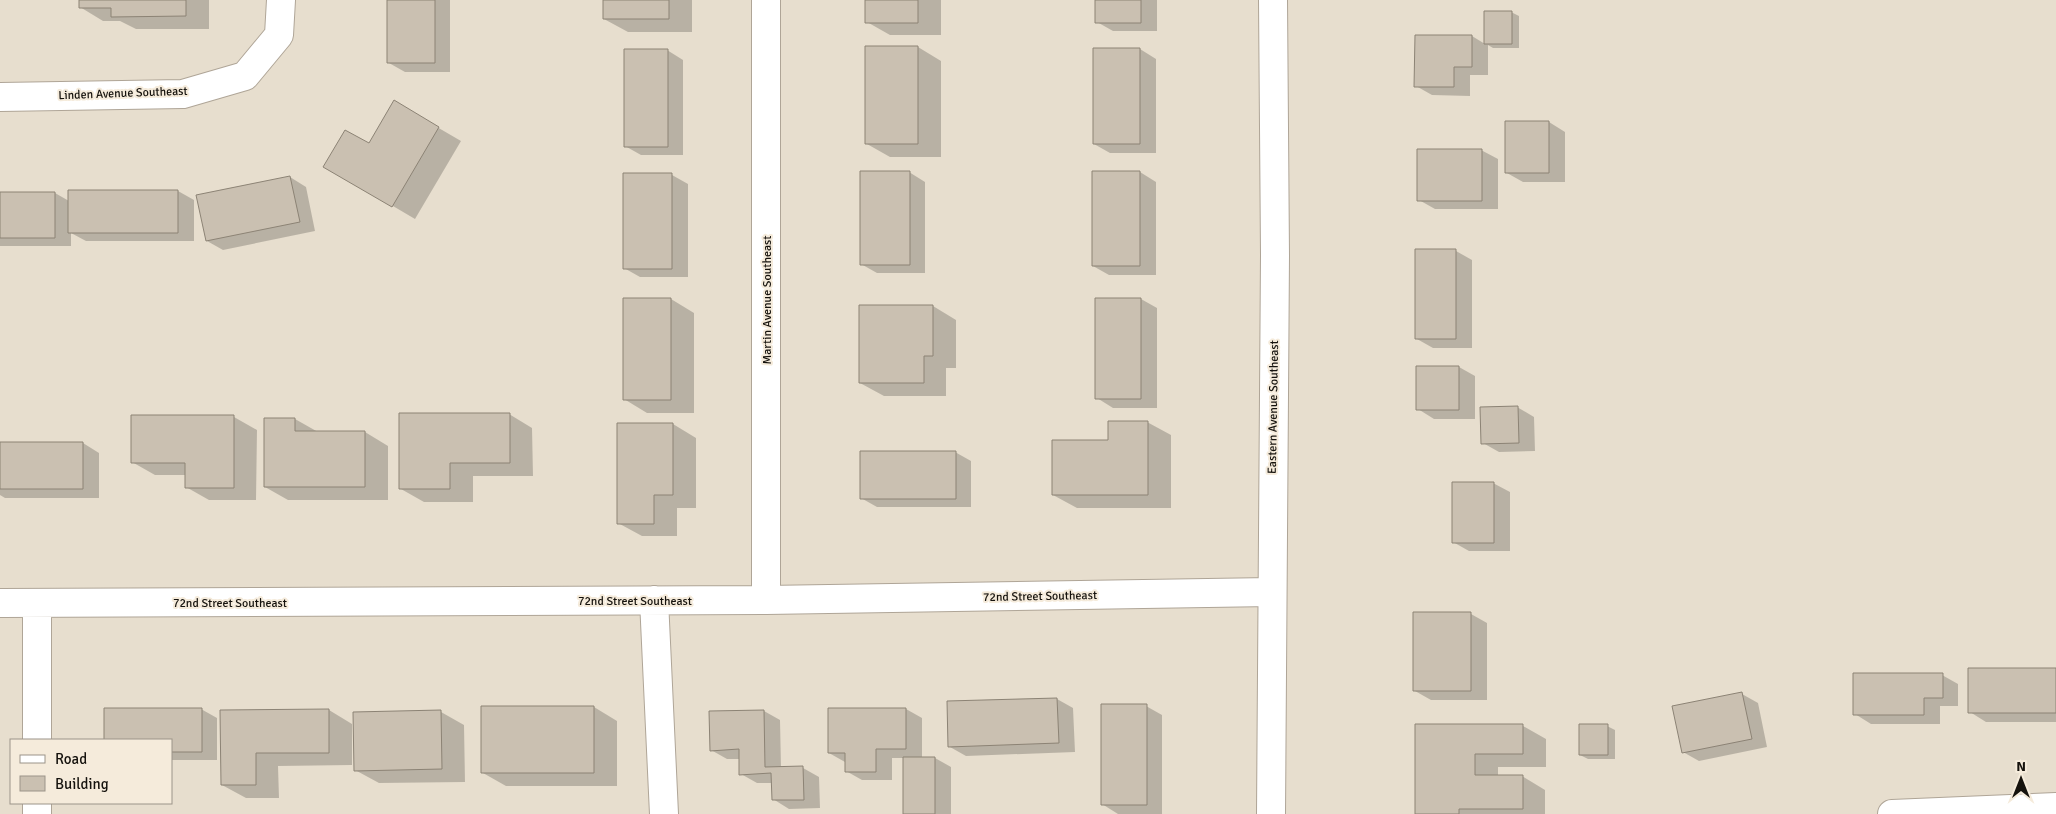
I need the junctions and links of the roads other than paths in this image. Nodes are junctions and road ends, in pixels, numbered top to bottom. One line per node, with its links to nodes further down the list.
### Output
1 (280, 0): 4 (street, Linden Avenue Southeast)
2 (766, 0): 7 (street, Martin Avenue Southeast)
3 (1273, 0): 5 (street, Eastern Avenue Southeast)
4 (0, 96)
5 (1271, 592): 7 (street, 72nd Street Southeast); 13 (street, Eastern Avenue Southeast)
6 (654, 600): 7 (street, 72nd Street Southeast); 9 (street, 72nd Street Southeast); 12 (street)
7 (766, 600)
8 (0, 603): 9 (street, 72nd Street Southeast)
9 (37, 604): 10 (street)
10 (37, 739)
11 (2056, 807): 14 (street)
12 (664, 814)
13 (1271, 814)
14 (1892, 814)

